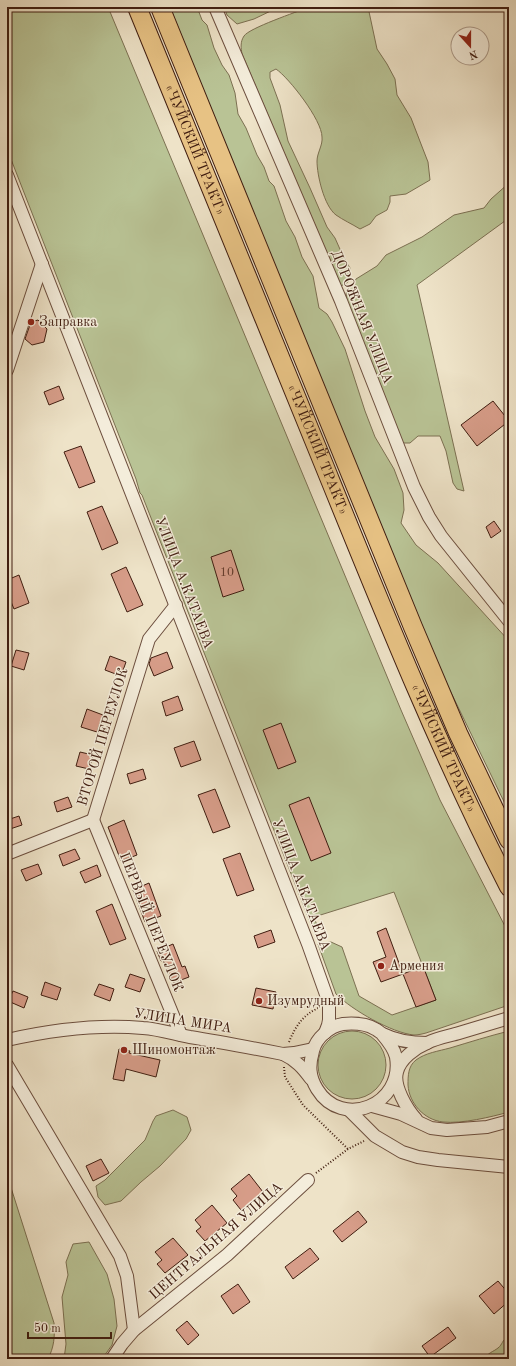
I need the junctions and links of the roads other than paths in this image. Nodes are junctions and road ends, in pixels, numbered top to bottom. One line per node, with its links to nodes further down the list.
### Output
1 (137, 7): 12 (highway, «ЧУЙСКИЙ ТРАКТ»)
2 (160, 7): 10 (highway, «ЧУЙСКИЙ ТРАКТ»)
3 (215, 7): 8 (street, ДОРОЖНАЯ УЛИЦА)
4 (7, 175): 5 (street, УЛИЦА А.КАТАЕВА)
5 (42, 264): 6 (street); 7 (street, УЛИЦА А.КАТАЕВА)
6 (7, 370)
7 (176, 605): 9 (street, ВТОРОЙ ПЕРЕУЛОК); 13 (street, УЛИЦА А.КАТАЕВА)
8 (509, 621)
9 (93, 820): 11 (street, ВТОРОЙ ПЕРЕУЛОК); 18 (street, ПЕРВЫЙ ПЕРЕУЛОК)
10 (509, 839)
11 (7, 854)
12 (509, 887)
13 (329, 1003): 15 (street); 16 (street)
14 (509, 1018): 20 (street)
15 (355, 1023): 16 (street); 17 (street)
16 (325, 1033): 21 (street)
17 (382, 1034): 20 (street); 24 (street)
18 (181, 1035): 19 (street, УЛИЦА МИРА); 22 (street, УЛИЦА МИРА)
19 (7, 1040)
20 (427, 1043): 24 (street)
21 (313, 1049): 22 (street, УЛИЦА МИРА); 25 (street)
22 (283, 1054): 25 (street, УЛИЦА МИРА)
23 (7, 1066): 32 (street)
24 (396, 1074): 26 (street); 28 (street)
25 (312, 1081): 27 (street)
26 (372, 1106): 27 (street); 28 (street)
27 (349, 1110): 30 (street)
28 (416, 1120): 29 (street)
29 (509, 1121)
30 (509, 1167)
31 (308, 1180): 32 (street, ЦЕНТРАЛЬНАЯ УЛИЦА)
32 (134, 1330): 33 (street, ЦЕНТРАЛЬНАЯ УЛИЦА)
33 (112, 1359)

